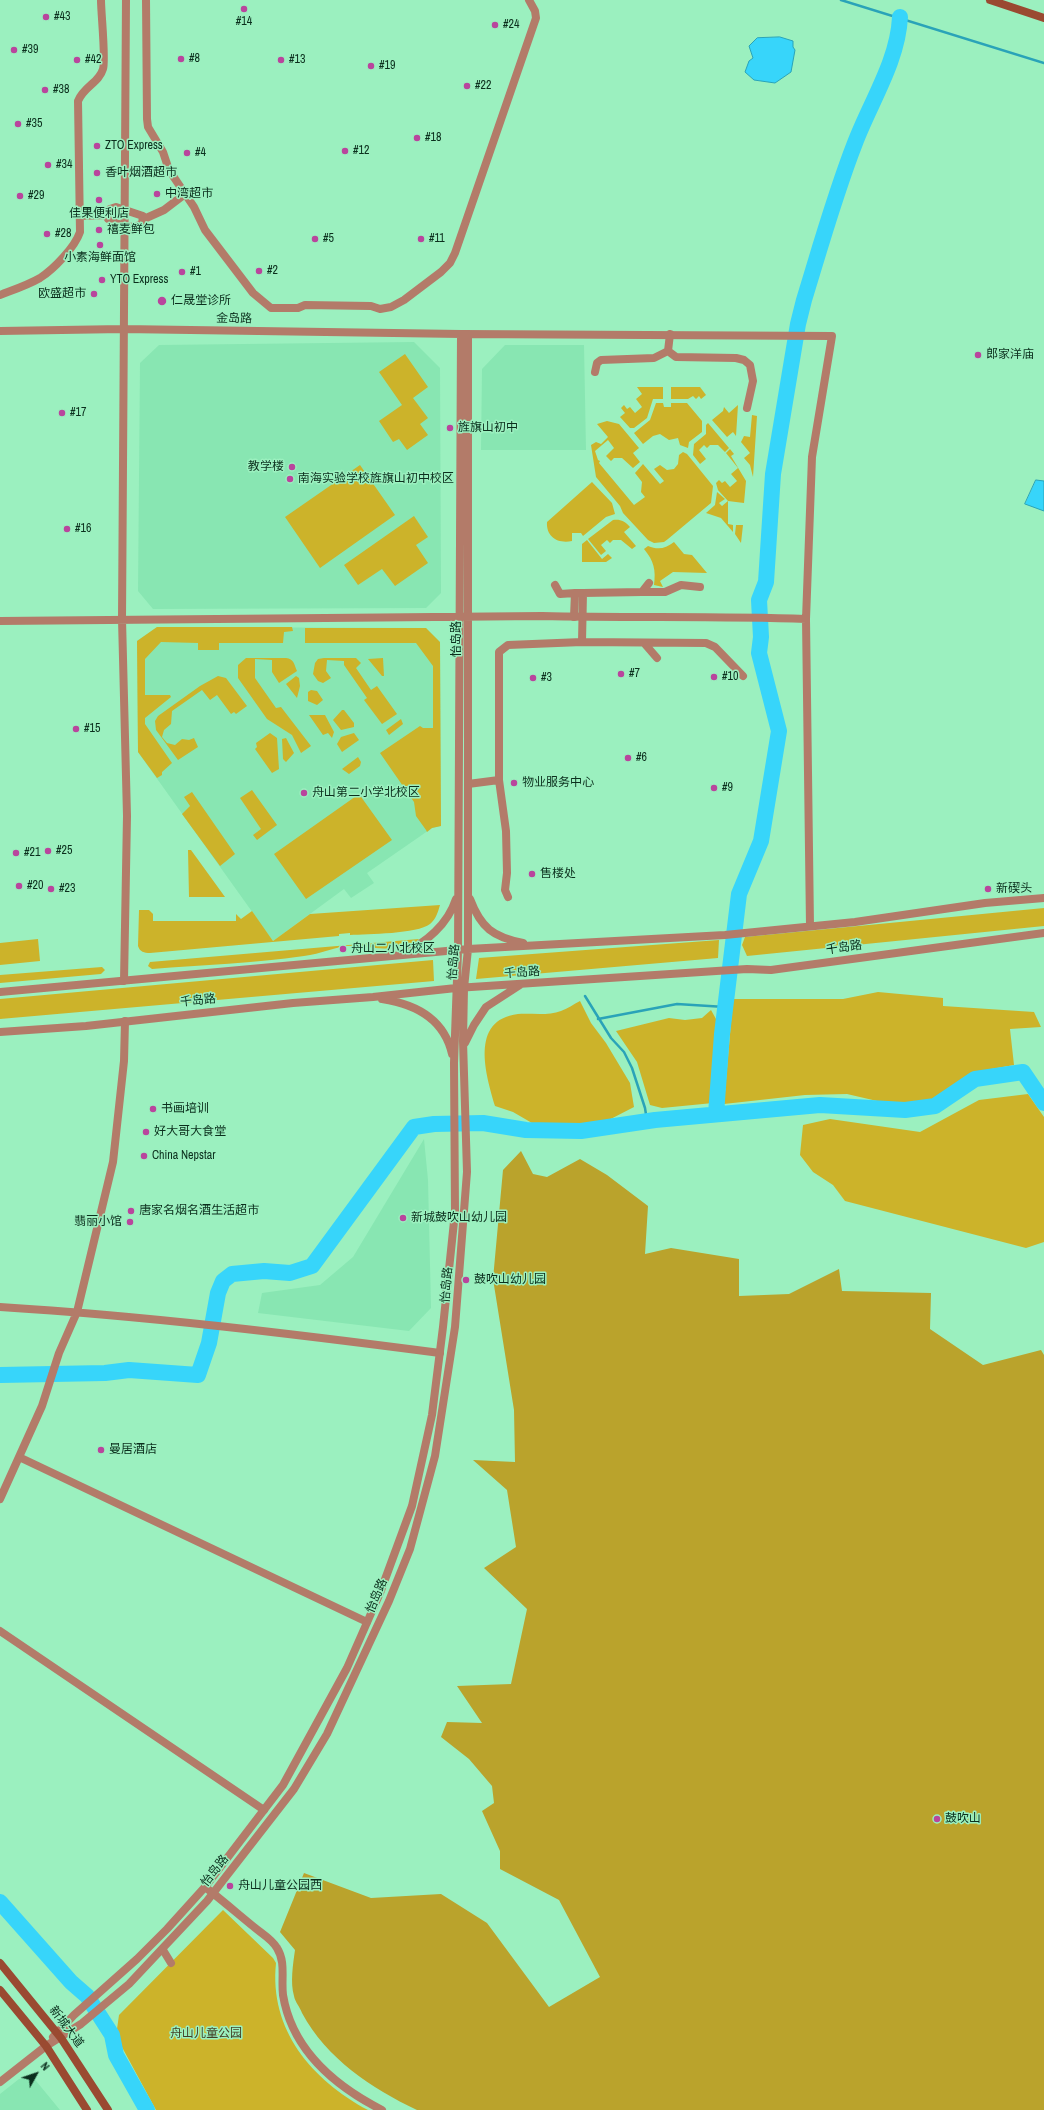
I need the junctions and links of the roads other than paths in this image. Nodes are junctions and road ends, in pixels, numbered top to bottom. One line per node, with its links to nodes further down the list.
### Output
1 (101, 0): 10 (street)
2 (126, 0): 8 (street)
3 (146, 0): 7 (street)
4 (529, 0): 7 (street)
5 (990, 0): 6 (main road)
6 (1044, 18)
7 (185, 194): 11 (street)
8 (126, 209): 9 (street); 11 (street); 12 (street)
9 (106, 214): 10 (street); 12 (street)
10 (80, 216): 13 (street)
11 (144, 220): 12 (street)
12 (126, 227): 14 (street)
13 (0, 295)
14 (123, 329): 15 (street, 金岛路); 16 (street, 金岛路); 28 (street)
15 (0, 331)
16 (464, 334): 17 (street, 金岛路); 26 (street)
17 (670, 334): 18 (street); 29 (street, 金岛路)
18 (668, 351): 19 (street); 20 (street)
19 (595, 372)
20 (747, 408)
21 (649, 583): 24 (street)
22 (554, 585): 25 (street)
23 (700, 587): 24 (street)
24 (642, 592): 25 (street)
25 (579, 593): 27 (street)
26 (464, 617): 27 (street); 28 (street); 36 (street, 怡岛路); 37 (street)
27 (578, 617): 29 (street); 31 (street)
28 (122, 619): 30 (street); 47 (street)
29 (806, 619): 41 (street)
30 (0, 620)
31 (582, 642): 32 (street); 35 (street)
32 (644, 643): 33 (street); 34 (street)
33 (657, 658)
34 (743, 676)
35 (499, 780): 36 (street); 39 (street)
36 (468, 784): 38 (street, 怡岛路)
37 (458, 893): 45 (street); 46 (street)
38 (468, 895): 43 (street); 44 (street, 怡岛路)
39 (508, 897)
40 (1044, 898): 41 (street, 千岛路)
41 (810, 926): 43 (street, 千岛路)
42 (1044, 933): 48 (street, 千岛路)
43 (534, 946): 44 (street, 千岛路)
44 (468, 949): 45 (street, 千岛路); 49 (street, 怡岛路)
45 (458, 951): 46 (street, 千岛路); 49 (street)
46 (397, 956): 47 (street, 千岛路)
47 (124, 981): 50 (street, 千岛路)
48 (521, 985): 49 (street, 千岛路); 54 (street)
49 (460, 988): 51 (street, 千岛路); 54 (street, 怡岛路); 55 (street)
50 (0, 992)
51 (373, 997): 52 (street, 千岛路); 55 (street)
52 (125, 1021): 53 (street, 千岛路); 57 (street)
53 (0, 1032)
54 (464, 1048): 65 (street, 怡岛路)
55 (454, 1063): 58 (street)
56 (0, 1307): 57 (street)
57 (77, 1312): 58 (street); 59 (street)
58 (440, 1353): 61 (street)
59 (19, 1456): 60 (street); 61 (street)
60 (0, 1499)
61 (367, 1622): 63 (street)
62 (0, 1632): 63 (street)
63 (264, 1810): 64 (street)
64 (205, 1887): 65 (street); 70 (street)
65 (213, 1893): 66 (street, 怡岛路); 75 (street)
66 (163, 1950): 68 (street); 70 (street, 怡岛路)
67 (0, 1963): 70 (main road, 新城大道)
68 (170, 1963)
69 (0, 1990): 71 (main road)
70 (59, 2035): 71 (street, 怡岛路); 74 (main road, 新城大道)
71 (46, 2046): 72 (street, 怡岛路); 73 (main road)
72 (0, 2082)
73 (87, 2110)
74 (108, 2110)
75 (382, 2110)

